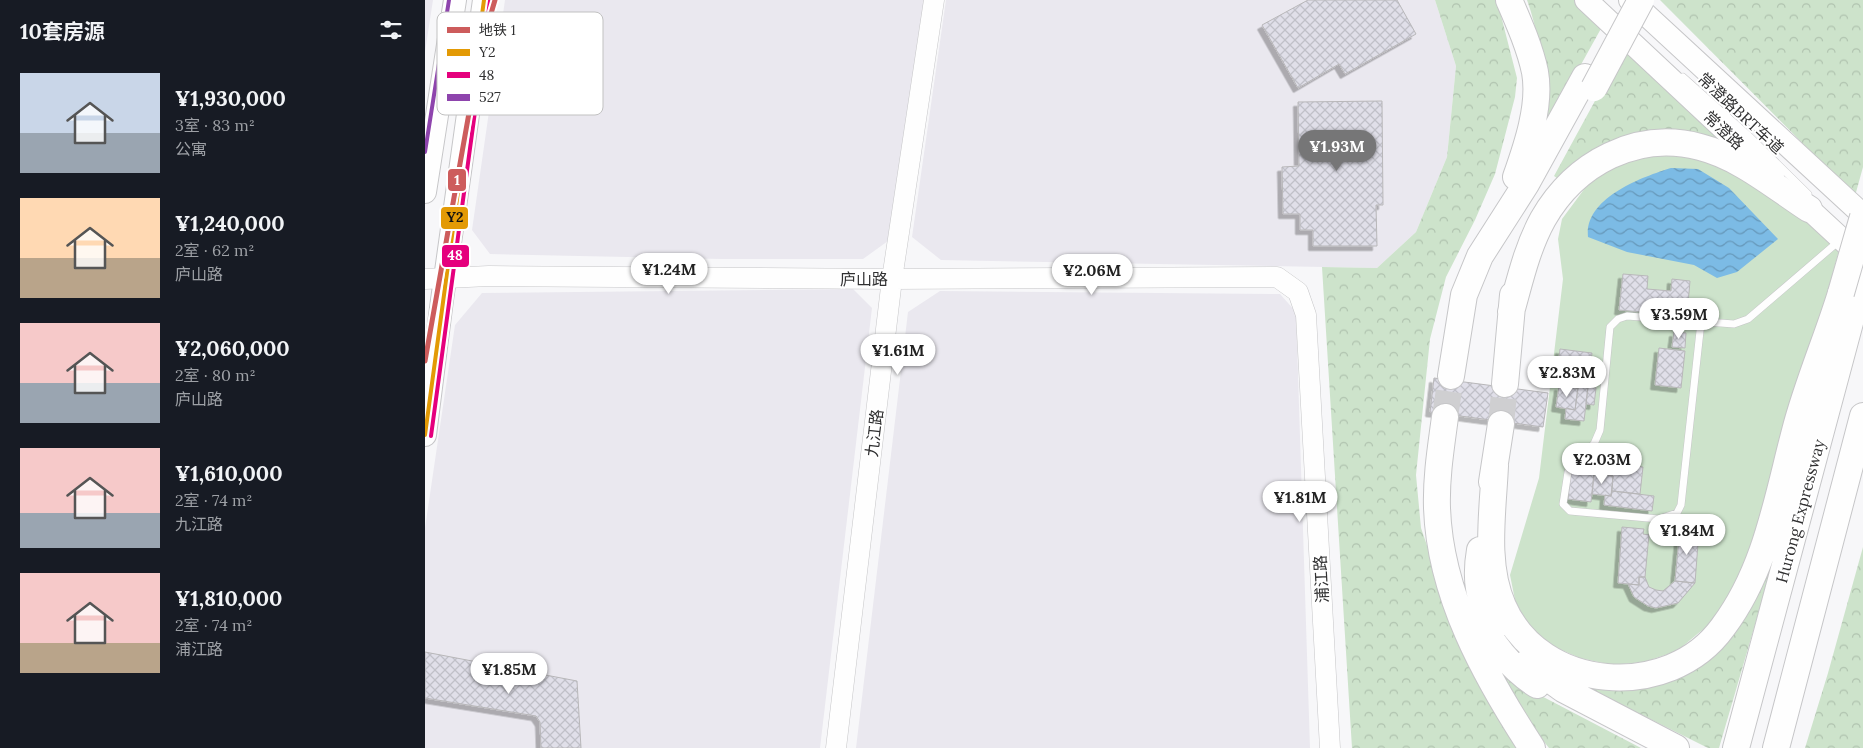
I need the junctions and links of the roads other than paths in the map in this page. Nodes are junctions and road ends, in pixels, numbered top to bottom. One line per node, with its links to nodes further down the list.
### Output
1 (934, 0): 26 (street, 九江路)
2 (1509, 0): 22 (highway)
3 (1586, 0): 17 (main road, 常澄路)
4 (1597, 0): 10 (lane)
5 (1619, 0): 9 (lane)
6 (1626, 0): 13 (highway)
7 (1630, 0): 19 (main road, 常澄路)
8 (1641, 0): 13 (highway, bridge)
9 (1648, 28)
10 (1669, 65)
11 (1690, 67): 18 (lane, 常澄路BRT车道)
12 (1676, 71): 17 (lane)
13 (1589, 83): 22 (highway); 29 (highway)
14 (437, 115): 16 (main road)
15 (464, 115): 25 (main road)
16 (425, 192)
17 (1810, 203): 19 (main road, 常澄路); 29 (highway)
18 (1839, 204)
19 (1854, 225): 20 (lane); 21 (lane); 23 (main road, 常澄路); 28 (highway, bridge); 30 (lane)
20 (1863, 227)
21 (1863, 247)
22 (1480, 256): 31 (highway)
23 (1863, 259)
24 (1863, 274): 28 (highway, Hurong Expressway)
25 (435, 278): 26 (street, 庐山路); 36 (main road)
26 (892, 279): 27 (street, 庐山路); 40 (street, 九江路)
27 (1298, 292): 41 (street, 浦江路)
28 (1848, 299): 37 (highway); 45 (highway, Hurong Expressway)
29 (1511, 312): 32 (highway)
30 (1701, 322): 30 (lane)
31 (1451, 376)
32 (1505, 384)
33 (1863, 416): 39 (highway)
34 (1445, 417): 38 (highway)
35 (1501, 424): 37 (highway)
36 (425, 435)
37 (1495, 466): 44 (highway)
38 (1437, 508): 42 (highway); 43 (highway)
39 (1784, 742)
40 (836, 748)
41 (1330, 748)
42 (1532, 748)
43 (1653, 748)
44 (1676, 748)
45 (1736, 748)

